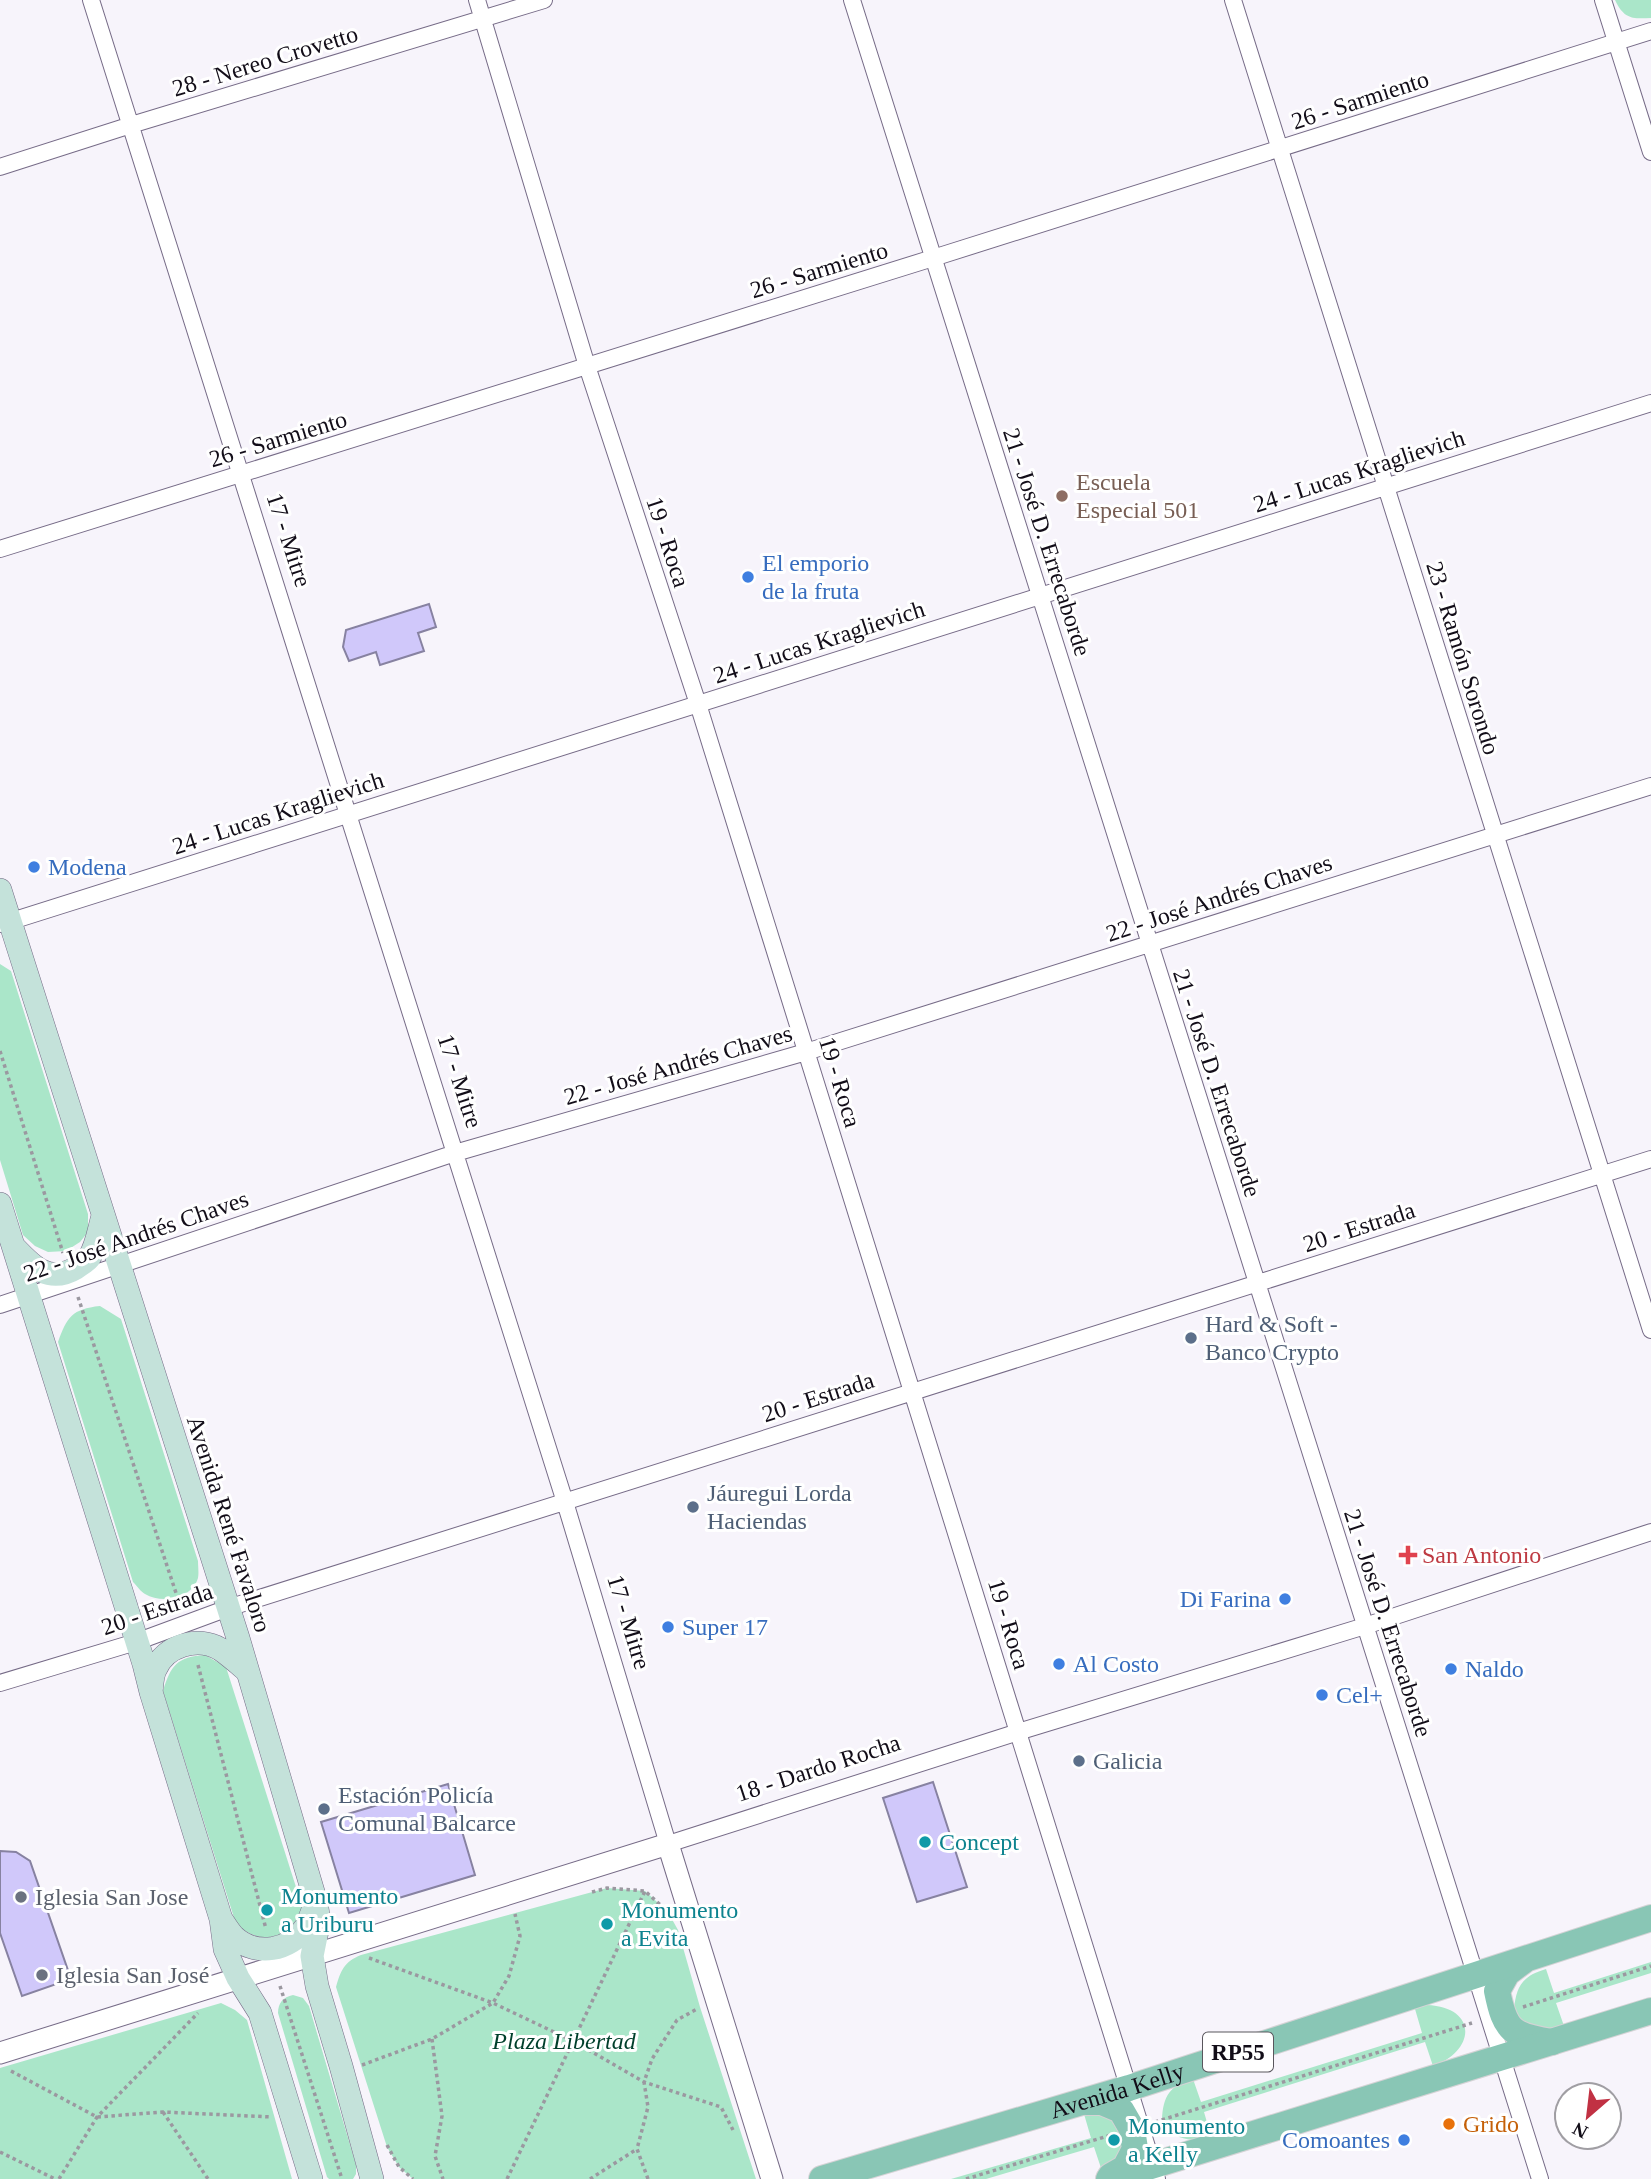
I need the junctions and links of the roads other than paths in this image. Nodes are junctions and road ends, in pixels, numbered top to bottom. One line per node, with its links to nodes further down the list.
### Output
1 (91, 0): 10 (street, 17 - Mitre)
2 (477, 0): 7 (street, 19 - Roca)
3 (544, 0): 7 (street, 28 - Nereo Crovetto)
4 (852, 0): 14 (street, 21 - José D. Errecaborde)
5 (1233, 0): 11 (street, 23 - Ramón Sorondo)
6 (1603, 0): 9 (street)
7 (483, 19): 10 (street, 28 - Nereo Crovetto); 15 (street, 19 - Roca)
8 (1651, 31): 9 (street, 26 - Sarmiento)
9 (1616, 42): 11 (street, 26 - Sarmiento); 12 (street)
10 (131, 125): 13 (street, 28 - Nereo Crovetto); 17 (street, 17 - Mitre)
11 (1280, 149): 14 (street, 26 - Sarmiento); 18 (street, 23 - Ramón Sorondo)
12 (1651, 152)
13 (0, 167)
14 (933, 258): 15 (street, 26 - Sarmiento); 20 (street, 21 - José D. Errecaborde)
15 (587, 366): 17 (street, 26 - Sarmiento); 21 (street, 19 - Roca)
16 (1651, 403): 18 (street, 24 - Lucas Kraglievich)
17 (241, 475): 19 (street, 26 - Sarmiento); 23 (street, 17 - Mitre)
18 (1386, 487): 20 (street, 24 - Lucas Kraglievich); 24 (street, 23 - Ramón Sorondo)
19 (0, 549)
20 (1040, 596): 21 (street, 24 - Lucas Kraglievich); 27 (street, 21 - José D. Errecaborde)
21 (698, 705): 23 (street, 24 - Lucas Kraglievich); 30 (street, 19 - Roca)
22 (1651, 786): 24 (street, 22 - José Andrés Chaves)
23 (348, 815): 26 (street, 24 - Lucas Kraglievich); 31 (street, 17 - Mitre)
24 (1495, 835): 27 (street, 22 - José Andrés Chaves); 33 (street, 23 - Ramón Sorondo)
25 (0, 890): 26 (main road, Avenida René Favaloro)
26 (5, 924): 29 (main road, Avenida René Favaloro)
27 (1150, 944): 30 (street, 22 - José Andrés Chaves); 38 (street, 21 - José D. Errecaborde)
28 (0, 949): 29 (main road)
29 (27, 976): 35 (main road, Avenida René Favaloro)
30 (807, 1052): 31 (street, 22 - José Andrés Chaves); 42 (street, 19 - Roca)
31 (455, 1153): 37 (street, 22 - José Andrés Chaves); 43 (street, 17 - Mitre)
32 (1651, 1159): 33 (street, 20 - Estrada)
33 (1602, 1174): 38 (street, 20 - Estrada); 41 (street, 23 - Ramón Sorondo)
34 (0, 1204): 36 (main road)
35 (103, 1215): 36 (main road); 37 (main road, Avenida René Favaloro)
36 (13, 1245): 39 (main road)
37 (119, 1265): 39 (street, 22 - José Andrés Chaves); 45 (main road, Avenida René Favaloro)
38 (1257, 1283): 42 (street, 20 - Estrada); 46 (street, 21 - José D. Errecaborde)
39 (29, 1296): 40 (street, 22 - José Andrés Chaves); 47 (main road)
40 (0, 1305)
41 (1651, 1330)
42 (913, 1391): 43 (street, 20 - Estrada); 51 (street, 19 - Roca)
43 (565, 1502): 45 (street, 20 - Estrada); 52 (street, 17 - Mitre)
44 (1651, 1532): 46 (street, 18 - Dardo Rocha)
45 (228, 1608): 47 (street, 20 - Estrada); 48 (main road, Avenida René Favaloro)
46 (1365, 1626): 51 (street, 18 - Dardo Rocha); 58 (street, 21 - José D. Errecaborde)
47 (136, 1642): 49 (street, 20 - Estrada); 50 (main road)
48 (246, 1670): 50 (main road); 53 (main road, Avenida René Favaloro)
49 (0, 1683)
50 (151, 1692): 55 (main road)
51 (1018, 1731): 52 (street, 18 - Dardo Rocha); 65 (street, 19 - Roca)
52 (668, 1844): 56 (street, 18 - Dardo Rocha); 71 (street, 17 - Mitre)
53 (316, 1902): 55 (main road); 56 (main road, Avenida René Favaloro)
54 (1651, 1917): 57 (main road, Avenida Kelly / RP55)
55 (221, 1919): 59 (main road)
56 (313, 1956): 59 (street, 18 - Dardo Rocha); 70 (main road, Avenida René Favaloro)
57 (1527, 1958): 58 (main road, Avenida Kelly / RP55); 61 (main road)
58 (1475, 1975): 61 (street, 21 - José D. Errecaborde); 65 (main road, Avenida Kelly / RP55)
59 (238, 1978): 64 (street, 18 - Dardo Rocha); 69 (main road)
60 (1651, 2011): 62 (main road)
61 (1495, 2016): 62 (main road); 63 (street, 21 - José D. Errecaborde)
62 (1554, 2042): 63 (main road)
63 (1502, 2059): 68 (main road); 74 (street, 21 - José D. Errecaborde)
64 (1, 2060)
65 (1129, 2088): 66 (main road, Avenida Kelly / RP55); 67 (street, 19 - Roca)
66 (1079, 2102): 67 (main road); 72 (main road, Avenida Kelly / RP55)
67 (1136, 2128): 68 (street, 19 - Roca); 73 (main road)
68 (1155, 2172): 73 (main road)
69 (311, 2179)
70 (372, 2179)
71 (772, 2179)
72 (823, 2179)
73 (1108, 2179)
74 (1540, 2179)

